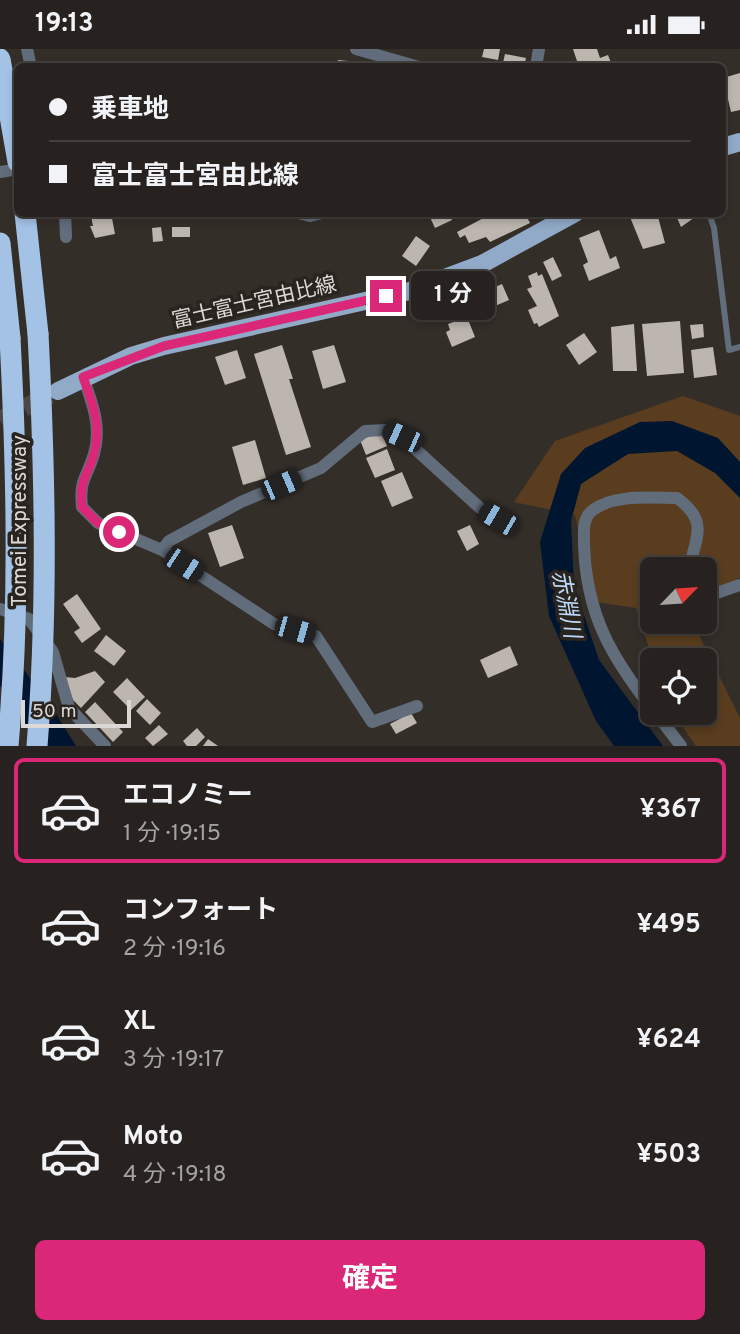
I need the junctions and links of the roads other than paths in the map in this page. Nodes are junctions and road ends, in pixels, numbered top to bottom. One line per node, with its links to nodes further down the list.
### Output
1 (356, 49): 3 (street)
2 (0, 59): 4 (highway)
3 (405, 63)
4 (14, 139)
5 (25, 217): 24 (highway, Tomei Expressway, bridge)
6 (65, 217): 9 (street)
7 (568, 217): 12 (main road, 富士富士宮由比線)
8 (710, 217): 11 (lane)
9 (66, 236)
10 (0, 243): 23 (highway, Tomei Expressway, bridge)
11 (740, 347)
12 (83, 377): 13 (main road, 富士富士宮由比線); 15 (street)
13 (58, 391)
14 (498, 519): 15 (street)
15 (162, 550): 21 (street)
16 (692, 557): 20 (street)
17 (740, 585): 18 (street)
18 (718, 593)
19 (0, 609): 25 (street)
20 (640, 692)
21 (417, 706)
22 (665, 725): 26 (street)
23 (8, 746)
24 (37, 746)
25 (105, 746)
26 (681, 746)

